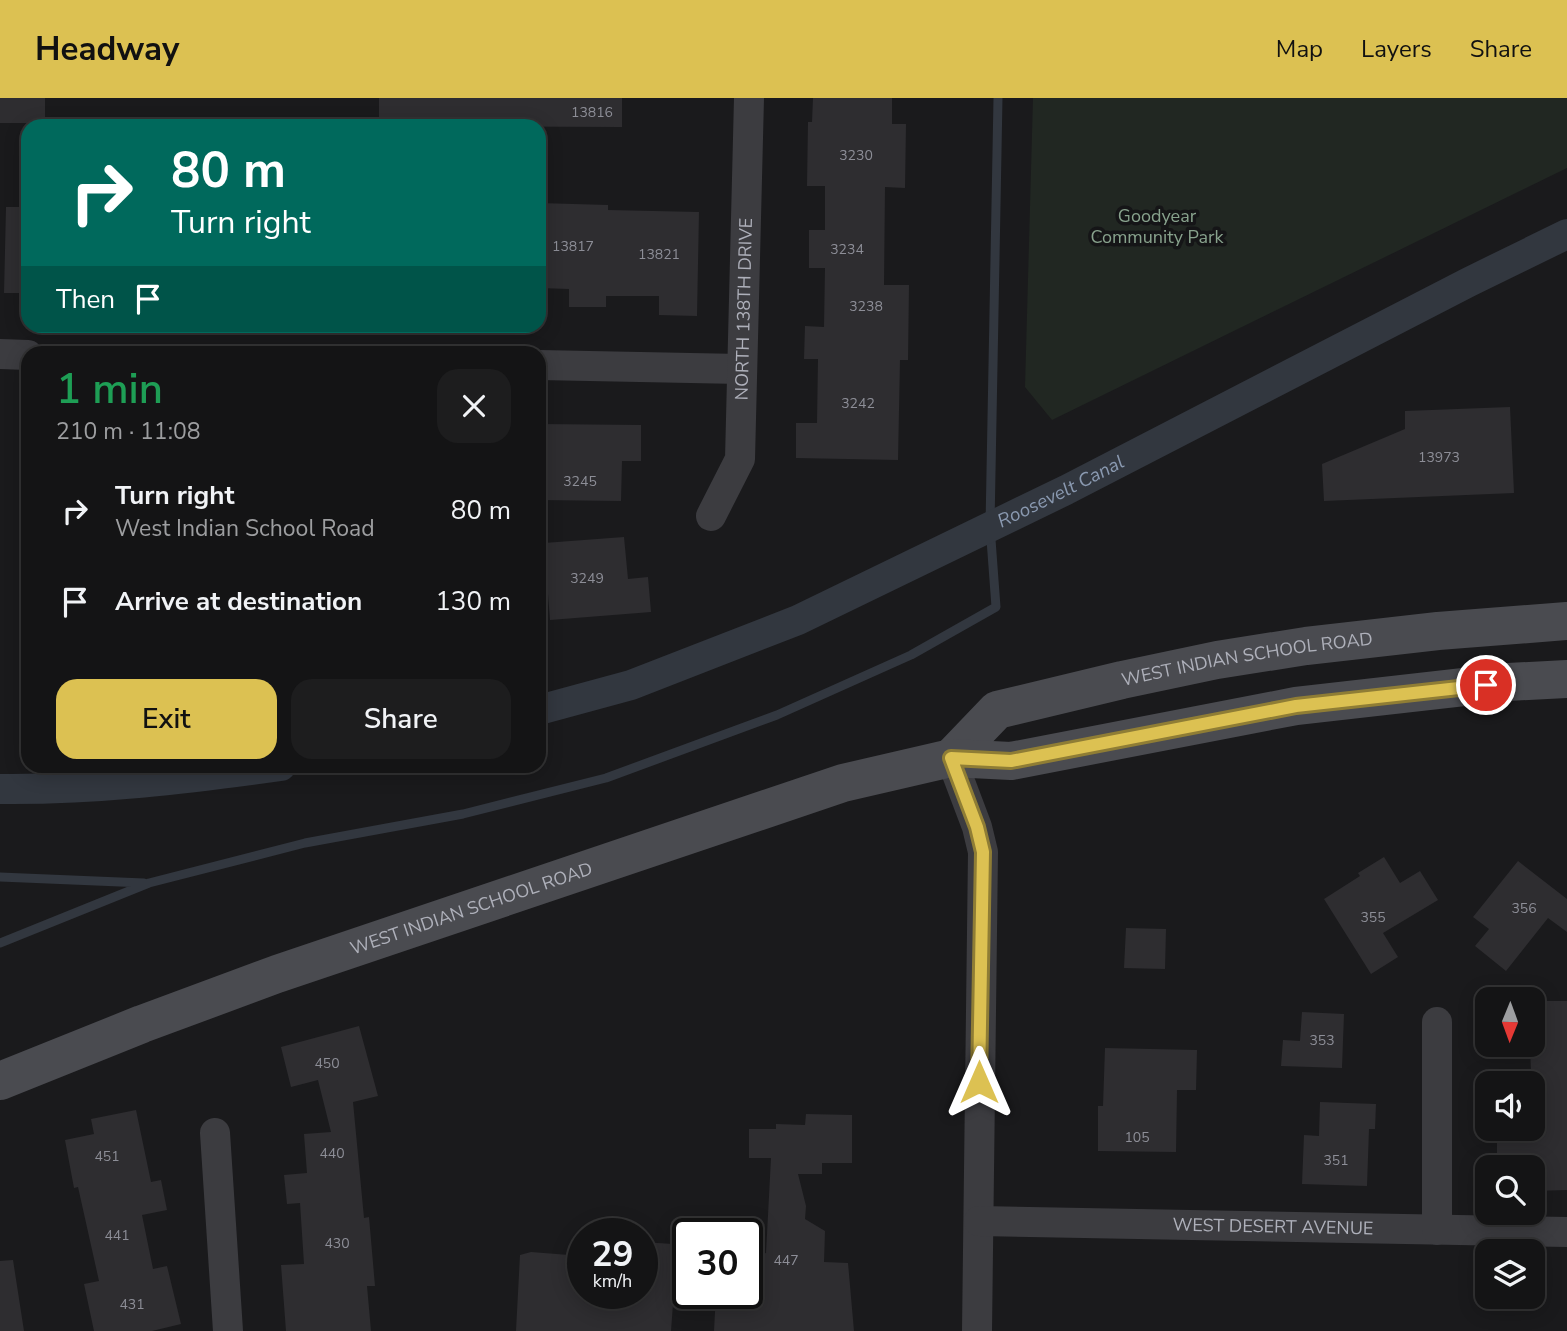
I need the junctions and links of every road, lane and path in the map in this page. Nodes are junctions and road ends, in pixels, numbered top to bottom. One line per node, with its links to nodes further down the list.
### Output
1 (749, 98): 5 (street, NORTH 138TH DRIVE)
2 (0, 354): 3 (street)
3 (21, 355)
4 (546, 365): 5 (street)
5 (741, 369): 6 (street, NORTH 138TH DRIVE)
6 (711, 516)
7 (1553, 622): 8 (main road); 9 (main road, WEST INDIAN SCHOOL ROAD)
8 (1555, 680): 9 (main road, WEST INDIAN SCHOOL ROAD)
9 (951, 758): 11 (main road, WEST INDIAN SCHOOL ROAD); 13 (street)
10 (1437, 1022): 14 (street)
11 (0, 1081)
12 (215, 1133): 16 (street)
13 (979, 1222): 14 (street, WEST DESERT AVENUE); 17 (street)
14 (1437, 1230): 15 (street, WEST DESERT AVENUE)
15 (1567, 1232)
16 (228, 1331)
17 (977, 1331)

